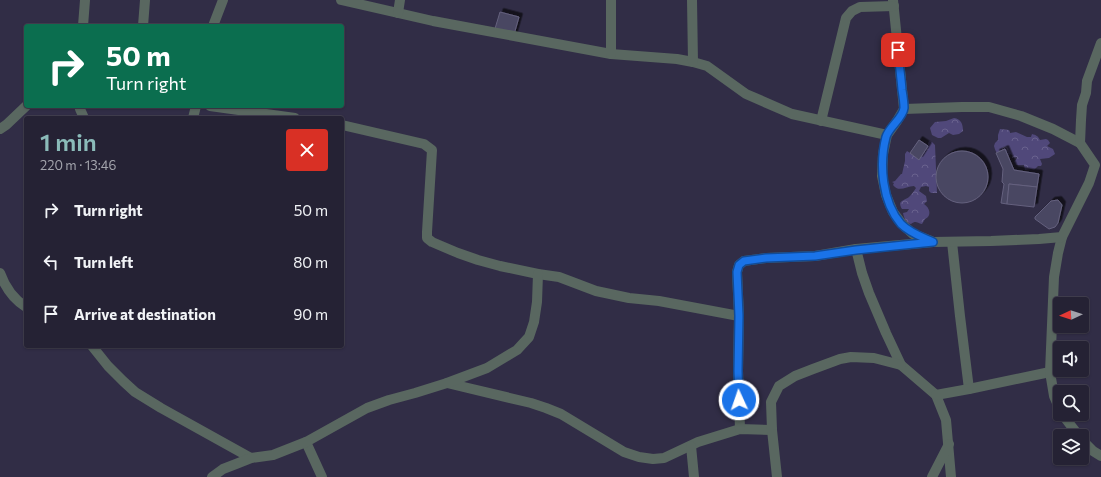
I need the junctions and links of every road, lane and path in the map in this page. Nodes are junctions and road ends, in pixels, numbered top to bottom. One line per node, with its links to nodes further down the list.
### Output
1 (85, 0): 10 (street)
2 (145, 0): 11 (street)
3 (223, 0): 12 (street)
4 (342, 0): 9 (street)
5 (400, 0): 9 (street)
6 (611, 0): 14 (street)
7 (692, 0): 15 (street)
8 (894, 3): 18 (street); 20 (street)
9 (398, 13): 14 (street)
10 (83, 24)
11 (142, 24)
12 (214, 24)
13 (1101, 43): 24 (street)
14 (611, 54): 15 (street)
15 (693, 62): 20 (street)
16 (24, 108): 22 (street)
17 (224, 108): 19 (street)
18 (904, 110): 23 (street); 24 (street)
19 (281, 116)
20 (821, 121): 23 (street)
21 (344, 125): 31 (street)
22 (0, 129)
23 (887, 135): 27 (street)
24 (1080, 143): 25 (street)
25 (1098, 166): 26 (street)
26 (1062, 237): 28 (street); 36 (street)
27 (933, 242): 28 (street); 29 (street)
28 (952, 242): 38 (street)
29 (856, 250): 33 (street); 35 (street)
30 (0, 273): 32 (street)
31 (538, 274): 33 (street); 37 (street)
32 (24, 306)
33 (739, 316): 41 (street)
34 (94, 348): 48 (street)
35 (901, 365): 40 (street); 42 (street)
36 (1050, 372): 38 (street); 39 (street)
37 (447, 383): 43 (street); 45 (street)
38 (969, 389): 40 (street)
39 (1053, 390)
40 (936, 395): 44 (street)
41 (740, 429): 42 (street); 45 (street)
42 (772, 430): 52 (street)
43 (306, 442): 48 (street); 50 (street)
44 (949, 444): 53 (street); 54 (street)
45 (691, 446): 51 (street)
46 (1089, 447): 47 (street)
47 (1101, 456)
48 (252, 458): 49 (street)
49 (212, 477)
50 (322, 477)
51 (694, 477)
52 (777, 477)
53 (932, 477)
54 (951, 477)

